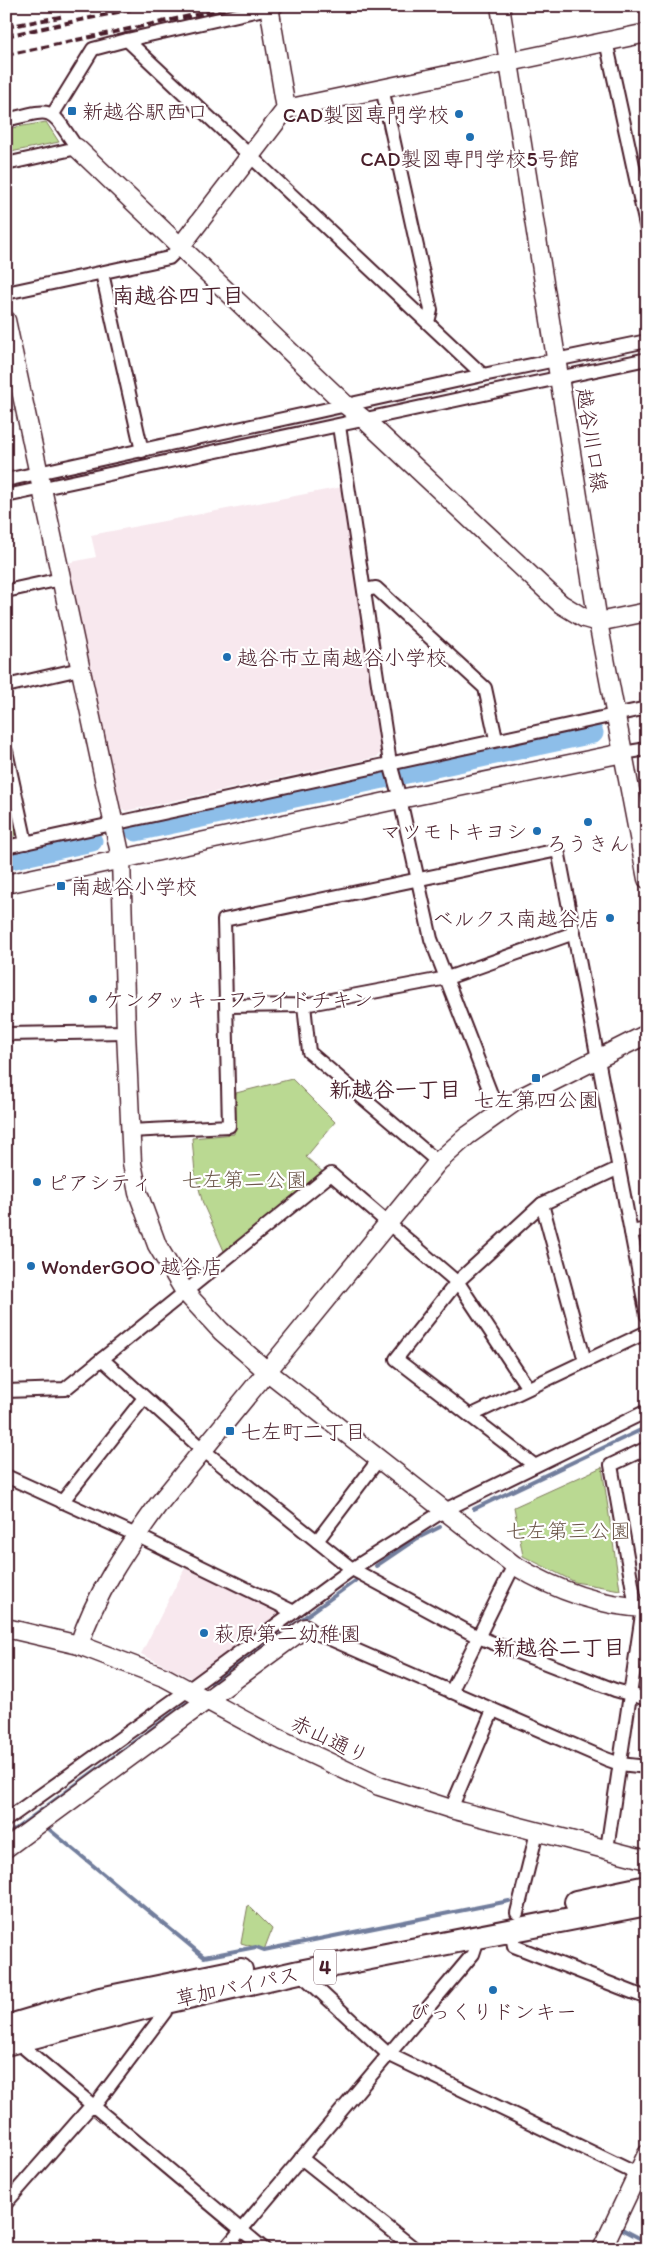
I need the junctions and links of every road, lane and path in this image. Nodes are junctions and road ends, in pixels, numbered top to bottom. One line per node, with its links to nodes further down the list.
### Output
1 (500, 6): 6 (street, 越谷川口線)
2 (272, 7): 4 (street); 8 (street)
3 (647, 32): 5 (street)
4 (127, 40): 9 (street); 12 (street)
5 (606, 41): 6 (street); 14 (street)
6 (509, 61): 7 (street); 22 (street, 越谷川口線)
7 (382, 88): 8 (street); 19 (street)
8 (286, 109): 12 (street)
9 (53, 114): 10 (street); 11 (street)
10 (6, 120)
11 (77, 148): 13 (street); 15 (street)
12 (251, 156): 15 (street); 19 (street)
13 (6, 164)
14 (647, 230)
15 (180, 247): 16 (street); 25 (street)
16 (102, 274): 17 (street); 28 (street)
17 (6, 293)
18 (6, 320): 30 (street)
19 (428, 322): 23 (street)
20 (647, 341): 22 (street)
21 (647, 359): 24 (street)
22 (557, 360): 23 (street); 24 (street, 越谷川口線)
23 (483, 375): 25 (street)
24 (560, 379): 26 (street); 36 (street, 越谷川口線)
25 (347, 406): 26 (street); 28 (street)
26 (366, 420): 27 (street); 36 (street)
27 (339, 426): 30 (street); 33 (street)
28 (142, 451): 30 (street)
29 (6, 480): 30 (street)
30 (41, 481): 31 (street); 32 (street)
31 (6, 496)
32 (61, 579): 34 (street); 37 (street)
33 (364, 590): 41 (street); 45 (street)
34 (6, 591)
35 (647, 612): 36 (street)
36 (598, 622): 40 (street, 越谷川口線)
37 (80, 670): 38 (street); 47 (street)
38 (6, 686)
39 (647, 708): 40 (street)
40 (615, 715): 41 (street); 44 (street, 越谷川口線)
41 (496, 740): 45 (street)
42 (647, 748): 44 (street)
43 (6, 751): 48 (street)
44 (623, 753): 46 (street); 52 (street, 越谷川口線)
45 (390, 762): 46 (street); 47 (street)
46 (400, 798): 50 (street); 51 (street)
47 (114, 823): 48 (street); 50 (street)
48 (26, 843): 49 (street)
49 (6, 847)
50 (122, 858): 53 (street); 58 (street)
51 (418, 878): 54 (street); 55 (street); 57 (street)
52 (647, 879)
53 (6, 884)
54 (574, 933): 55 (street); 61 (street)
55 (447, 978): 56 (street); 62 (street)
56 (304, 1005): 57 (street); 64 (street)
57 (228, 1006): 63 (street)
58 (126, 1032): 59 (street); 63 (street)
59 (6, 1034)
60 (647, 1034): 61 (street)
61 (599, 1058): 62 (street); 65 (street)
62 (498, 1112): 64 (street)
63 (130, 1131): 71 (street)
64 (438, 1162): 67 (street)
65 (619, 1168): 66 (street); 69 (street)
66 (542, 1204): 70 (street); 75 (street)
67 (388, 1224): 70 (street); 71 (street); 76 (street)
68 (647, 1229): 69 (street)
69 (631, 1232): 72 (street)
70 (457, 1282): 77 (street); 81 (street)
71 (185, 1292): 74 (street); 76 (street)
72 (647, 1316)
73 (647, 1332): 75 (street)
74 (102, 1359): 78 (street); 79 (street)
75 (585, 1362): 77 (street)
76 (268, 1372): 83 (street); 84 (street)
77 (528, 1388): 81 (street)
78 (6, 1391)
79 (144, 1398): 83 (street); 87 (street)
80 (647, 1411): 85 (street)
81 (470, 1416): 85 (street)
82 (647, 1448): 93 (street)
83 (203, 1450): 89 (street); 90 (street)
84 (379, 1459): 88 (street); 90 (street)
85 (534, 1465): 88 (street)
86 (6, 1476): 87 (street)
87 (62, 1502): 89 (street)
88 (445, 1510): 91 (street); 92 (street)
89 (136, 1535): 94 (street); 98 (street)
90 (317, 1541): 92 (street)
91 (514, 1565): 93 (street); 97 (street)
92 (352, 1569): 94 (street); 97 (street)
93 (642, 1608): 101 (street)
94 (294, 1612): 99 (street)
95 (6, 1628): 98 (street, 赤山通り)
96 (305, 1628): 100 (street); 103 (street)
97 (478, 1637): 100 (street); 101 (street)
98 (80, 1645): 99 (street, 赤山通り)
99 (188, 1690): 103 (street, 赤山通り); 108 (street)
100 (451, 1692): 104 (street)
101 (630, 1695): 102 (street); 105 (street)
102 (647, 1699)
103 (206, 1702): 107 (street, 赤山通り); 110 (street)
104 (493, 1710): 105 (street); 107 (street)
105 (620, 1764): 106 (street); 111 (street)
106 (647, 1767)
107 (451, 1809): 109 (street, 赤山通り)
108 (6, 1820)
109 (537, 1832): 111 (street, 赤山通り); 115 (street)
110 (6, 1848)
111 (607, 1849): 112 (street, 赤山通り)
112 (647, 1860)
113 (647, 1887): 115 (highway, 草加バイパス / 4)
114 (647, 1904): 115 (highway, 草加バイパス / 4)
115 (514, 1922): 116 (highway, 草加バイパス / 4); 118 (street); 120 (highway, 草加バイパス / 4)
116 (479, 1936): 117 (highway, 草加バイパス / 4); 121 (street)
117 (299, 1972): 119 (highway, 草加バイパス / 4); 121 (street)
118 (647, 1998)
119 (166, 2002): 120 (highway, 草加バイパス / 4); 122 (street)
120 (9, 2038): 122 (street)
121 (388, 2054): 124 (street); 125 (street)
122 (92, 2107): 126 (street); 127 (street)
123 (647, 2154): 125 (street)
124 (302, 2158): 127 (street); 130 (street)
125 (637, 2174): 131 (street)
126 (6, 2203)
127 (241, 2229): 128 (street); 129 (street)
128 (225, 2249)
129 (264, 2249)
130 (415, 2249)
131 (602, 2249)

